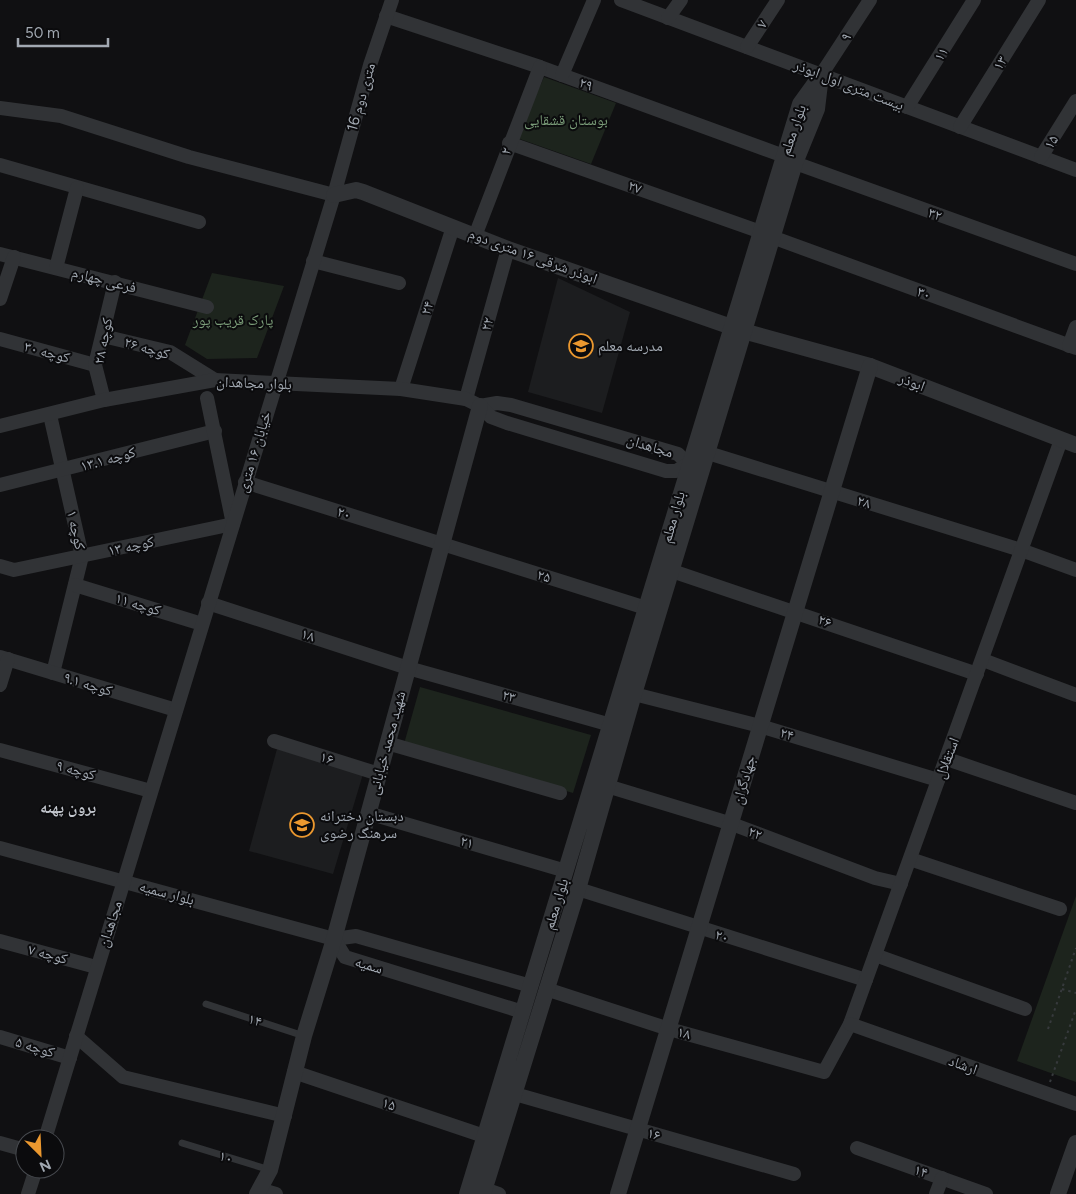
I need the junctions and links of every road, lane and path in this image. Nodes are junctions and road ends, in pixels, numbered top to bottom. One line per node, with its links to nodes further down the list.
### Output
1 (392, 0): 9 (street, 16 متری دوم)
2 (594, 0): 13 (street)
3 (621, 0): 10 (street, بیست متری اول ابوذر)
4 (681, 0): 10 (street)
5 (778, 0): 11 (street, ۷)
6 (870, 0): 14 (street, ۹)
7 (974, 0): 16 (street, ۱۱)
8 (1039, 0): 18 (street, ۱۳)
9 (386, 16): 12 (street, ۲۹); 25 (street, 16 متری دوم)
10 (668, 18): 11 (street, بیست متری اول ابوذر)
11 (747, 47): 14 (street, بیست متری اول ابوذر)
12 (540, 67): 13 (street, ۲۹); 19 (street, ۲)
13 (562, 75): 21 (street, ۲۹)
14 (822, 75): 16 (street, بیست متری اول ابوذر); 21 (street, بلوار معلم)
15 (1076, 101): 20 (street, ۱۵)
16 (907, 107): 18 (street, بیست متری اول ابوذر)
17 (0, 108): 25 (street)
18 (960, 127): 20 (street, بیست متری اول ابوذر)
19 (509, 142): 28 (street, ۲۷); 29 (street, ۲)
20 (1041, 157): 23 (street, بیست متری اول ابوذر)
21 (789, 159): 28 (street, بلوار معلم); 33 (street, ۳۲)
22 (0, 165): 24 (street)
23 (1076, 170)
24 (77, 188): 26 (street); 34 (street)
25 (334, 195): 27 (street, ابوذر شرقی ۱۶ متری دوم); 32 (street, خیابان ۱۶ متری)
26 (199, 222)
27 (453, 227): 29 (street, ابوذر شرقی ۱۶ متری دوم); 48 (street, ۲۴)
28 (767, 234): 40 (street, بلوار معلم); 43 (street, ۳۰)
29 (475, 236): 30 (street, ابوذر شرقی ۱۶ متری دوم)
30 (508, 249): 40 (street, ابوذر شرقی ۱۶ متری دوم); 51 (street, ۲۲)
31 (7, 255): 34 (street, فرعی چهارم); 37 (street)
32 (313, 261): 36 (street); 47 (street, خیابان ۱۶ متری)
33 (1076, 264)
34 (56, 268): 35 (street, فرعی چهارم)
35 (115, 282): 38 (street, فرعی چهارم); 41 (street, کوچه ۲۸)
36 (399, 283)
37 (0, 299)
38 (207, 307)
39 (1076, 327): 43 (street)
40 (738, 329): 45 (street, ابوذر); 56 (street, بلوار معلم); 57 (street, بلوار معلم)
41 (103, 336): 44 (street, کوچه ۲۸); 46 (street, کوچه ۲۶)
42 (0, 339): 44 (street, کوچه ۳۰)
43 (1073, 347)
44 (95, 365): 50 (street, کوچه ۲۸)
45 (870, 366): 55 (street, ابوذر); 61 (street, جهادگران)
46 (215, 380): 47 (street, بلوار مجاهدان); 50 (street, بلوار مجاهدان)
47 (276, 384): 48 (street, بلوار مجاهدان); 59 (street, خیابان ۱۶ متری)
48 (401, 389): 51 (street, بلوار مجاهدان)
49 (208, 398): 54 (street)
50 (104, 400): 52 (street, بلوار مجاهدان)
51 (473, 402): 57 (street, مجاهدان); 57 (street, مجاهدان); 63 (street, شهید محمد خیابانی)
52 (50, 415): 53 (street, بلوار مجاهدان); 58 (street, کوچه ۱)
53 (0, 426)
54 (215, 431): 58 (street, کوچه ۱۳.۱); 62 (street)
55 (1069, 443): 64 (street, استقلال)
56 (708, 453): 57 (street, بلوار معلم); 61 (street, ۲۸)
57 (695, 467): 68 (street, بلوار معلم); 71 (street, بلوار معلم)
58 (62, 470): 60 (street, کوچه ۱۳.۱); 65 (street, کوچه ۱)
59 (245, 482): 62 (street, خیابان ۱۶ متری); 63 (street, ۲۰)
60 (0, 485)
61 (832, 492): 64 (street, ۲۸); 72 (street, جهادگران)
62 (232, 524): 65 (street, کوچه ۱۳); 70 (street, خیابان ۱۶ متری)
63 (442, 544): 71 (street, ۲۵); 76 (street, شهید محمد خیابانی)
64 (1021, 550): 67 (street); 75 (street, استقلال)
65 (82, 556): 66 (street, کوچه ۱۳); 69 (street, کوچه ۱)
66 (0, 566)
67 (1076, 570)
68 (672, 571): 72 (street, ۲۶); 80 (street, بلوار معلم)
69 (75, 584): 73 (street, کوچه ۱۱); 77 (street, کوچه ۱)
70 (208, 603): 73 (street, خیابان ۱۶ متری); 76 (street, ۱۸)
71 (646, 608): 83 (street, بلوار معلم)
72 (796, 611): 78 (street, ۲۶); 84 (street, جهادگران)
73 (202, 624): 82 (street, خیابان ۱۶ متری)
74 (4, 658): 77 (street, کوچه ۹.۱); 79 (street)
75 (983, 660): 78 (street, استقلال); 81 (street)
76 (408, 668): 83 (street, ۲۳); 86 (street, شهید محمد خیابانی)
77 (53, 673): 82 (street, کوچه ۹.۱)
78 (977, 674): 89 (street, استقلال)
79 (0, 685)
80 (634, 694): 84 (street, ۲۴); 88 (street, بلوار معلم)
81 (1076, 695)
82 (176, 710): 93 (street, مجاهدان)
83 (611, 725): 88 (street, بلوار معلم)
84 (760, 726): 91 (street, ۲۴); 97 (street, جهادگران)
85 (274, 741): 90 (street, ۱۶)
86 (387, 743): 90 (street, شهید محمد خیابانی); 94 (street)
87 (0, 750): 93 (street, کوچه ۹)
88 (610, 750): 92 (street, بلوار معلم); 100 (street, بلوار معلم)
89 (947, 759): 91 (street, استقلال); 95 (street)
90 (379, 774): 96 (street, شهید محمد خیابانی)
91 (938, 780): 99 (street, استقلال)
92 (607, 786): 97 (street, ۲۲); 103 (street, بلوار معلم)
93 (151, 791): 101 (street, مجاهدان)
94 (560, 793)
95 (1076, 803)
96 (368, 813): 100 (street, ۲۱); 106 (street, شهید محمد خیابانی)
97 (732, 824): 102 (street, ۲۲); 105 (street, جهادگران)
98 (0, 848): 101 (street, بلوار سمیه)
99 (910, 858): 102 (street, استقلال); 104 (street)
100 (566, 871): 112 (street, بلوار معلم)
101 (123, 881): 106 (street, بلوار سمیه); 110 (street, مجاهدان)
102 (901, 884): 109 (street, استقلال)
103 (578, 889): 105 (street, ۲۰); 112 (street, بلوار معلم)
104 (1060, 909)
105 (700, 929): 111 (street, ۲۰); 120 (street, جهادگران)
106 (334, 939): 112 (street, سمیه); 118 (street, سمیه); 123 (street, شهید محمد خیابانی)
107 (0, 941): 110 (street, کوچه ۷)
108 (1076, 948): 113 (path)
109 (875, 955): 111 (street, استقلال); 116 (street)
110 (96, 967): 122 (street, مجاهدان)
111 (866, 980): 119 (street, استقلال)
112 (539, 988): 118 (street, بلوار معلم); 120 (street, ۱۸)
113 (1062, 988): 114 (path); 121 (path)
114 (1076, 993)
115 (206, 1004): 123 (lane, ۱۴)
116 (1025, 1009)
117 (1076, 1009): 129 (path)
118 (531, 1014): 128 (street, بلوار معلم); 134 (street, بلوار معلم)
119 (850, 1024): 127 (street, استقلال); 129 (street, ارشاد)
120 (669, 1029): 127 (street, ۱۸); 133 (street, جهادگران)
121 (1048, 1029)
122 (76, 1036): 125 (street, مجاهدان); 131 (street)
123 (304, 1036): 126 (street, شهید محمد خیابانی)
124 (0, 1037): 125 (street, کوچه ۵)
125 (70, 1058): 132 (street, مجاهدان)
126 (294, 1072): 131 (street, شهید محمد خیابانی); 134 (street, ۱۵)
127 (824, 1072)
128 (515, 1094): 133 (street, ۱۶); 145 (street, بلوار معلم)
129 (1046, 1095): 130 (street, ارشاد)
130 (1076, 1104)
131 (285, 1116): 140 (street, شهید محمد خیابانی)
132 (48, 1129)
133 (638, 1130): 141 (street, ۱۶); 149 (street, جهادگران)
134 (484, 1136): 148 (street, بلوار معلم)
135 (0, 1143): 138 (street)
136 (182, 1143): 140 (lane, ۱۰)
137 (1076, 1143): 152 (street)
138 (15, 1147)
139 (856, 1148): 142 (street, ۱۴)
140 (270, 1170): 144 (street, شهید محمد خیابانی)
141 (794, 1174)
142 (942, 1178): 150 (street); 151 (street, ۱۴)
143 (33, 1179): 146 (street)
144 (258, 1192): 147 (street)
145 (489, 1192)
146 (28, 1194)
147 (276, 1194)
148 (467, 1194)
149 (618, 1194)
150 (936, 1194)
151 (986, 1194)
152 (1058, 1194)

